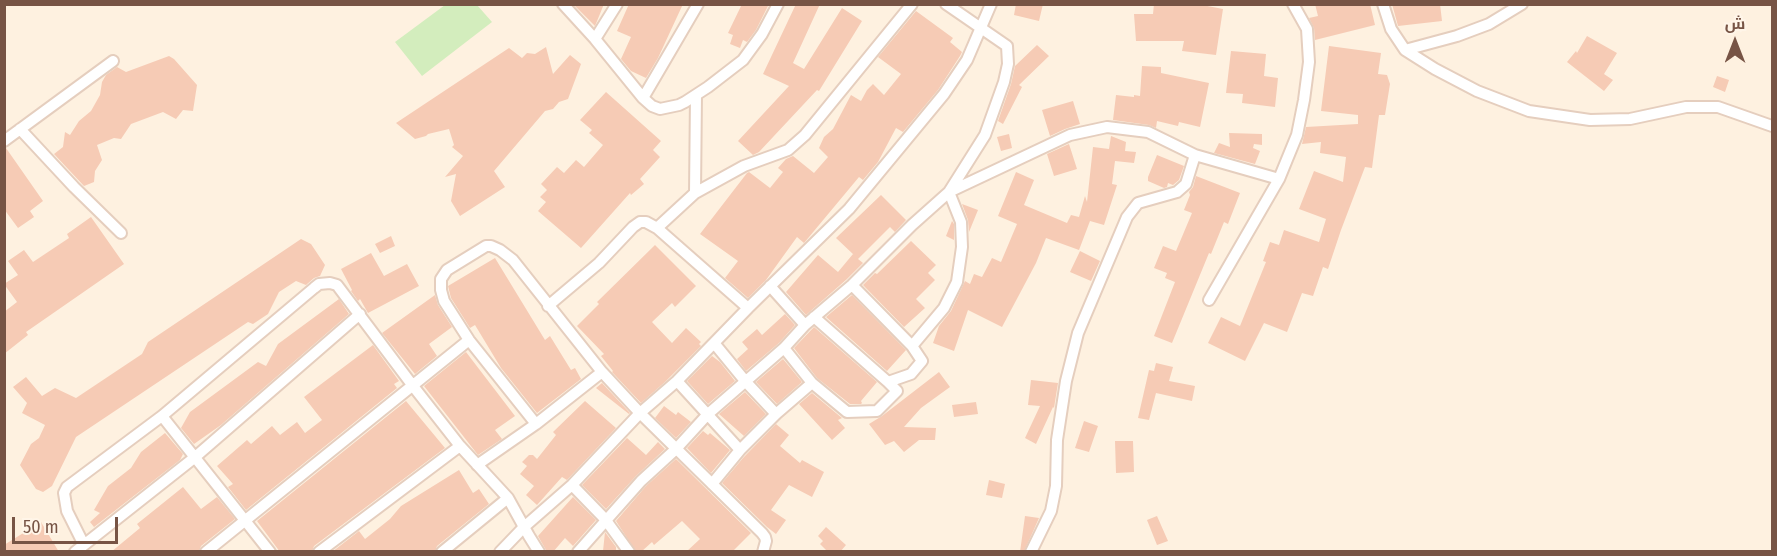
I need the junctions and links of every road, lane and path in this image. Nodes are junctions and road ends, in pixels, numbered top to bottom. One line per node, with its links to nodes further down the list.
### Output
1 (563, 4): 12 (street)
2 (617, 4): 12 (street)
3 (698, 4): 16 (street)
4 (778, 4): 15 (street)
5 (912, 4): 23 (street)
6 (946, 4): 11 (street)
7 (992, 4): 11 (street)
8 (1293, 4): 21 (street)
9 (1383, 4): 13 (street)
10 (1522, 4): 13 (street)
11 (981, 29): 22 (street); 27 (street)
12 (595, 39): 16 (street)
13 (1405, 50): 17 (street)
14 (113, 61): 18 (street)
15 (696, 95): 16 (street); 23 (street)
16 (643, 98)
17 (1773, 126)
18 (20, 129): 19 (street); 25 (street)
19 (4, 141)
20 (1195, 155): 21 (street); 22 (street); 70 (street)
21 (1279, 179): 28 (street)
22 (949, 192): 26 (street); 36 (street)
23 (695, 193): 24 (street)
24 (657, 228): 29 (street); 30 (street)
25 (121, 233)
26 (852, 285): 32 (street); 36 (street)
27 (771, 286): 30 (street); 33 (street)
28 (1209, 300)
29 (548, 306): 34 (street); 38 (street)
30 (748, 308): 35 (street)
31 (360, 314): 43 (street); 47 (street); 52 (street)
32 (814, 317): 33 (street); 41 (street)
33 (806, 325): 37 (street)
34 (469, 340): 43 (street); 48 (street)
35 (714, 343): 39 (street); 40 (street)
36 (912, 346): 41 (street)
37 (784, 348): 40 (street); 42 (street)
38 (602, 372): 44 (street); 48 (street)
39 (677, 381): 44 (street); 45 (street)
40 (746, 382): 45 (street); 46 (street)
41 (888, 382): 42 (street)
42 (812, 383): 46 (street)
43 (413, 386): 49 (street); 58 (street)
44 (640, 413): 50 (street); 55 (street)
45 (708, 414): 50 (street); 51 (street)
46 (776, 414): 51 (street)
47 (162, 416): 52 (street); 60 (street)
48 (536, 424): 53 (street)
49 (460, 446): 53 (street); 63 (street)
50 (676, 449): 54 (street); 57 (street)
51 (740, 450): 54 (street)
52 (194, 458): 58 (street); 60 (street)
53 (477, 465): 56 (street)
54 (711, 484): 69 (street)
55 (573, 485): 57 (street); 59 (street)
56 (508, 498): 59 (street); 64 (street)
57 (605, 519): 67 (street); 68 (street)
58 (246, 521): 61 (street); 62 (street)
59 (524, 527): 65 (street); 66 (street)
60 (79, 548)
61 (206, 552)
62 (270, 552)
63 (319, 552)
64 (442, 552)
65 (500, 552)
66 (539, 552)
67 (578, 552)
68 (629, 552)
69 (763, 552)
70 (1030, 552)

